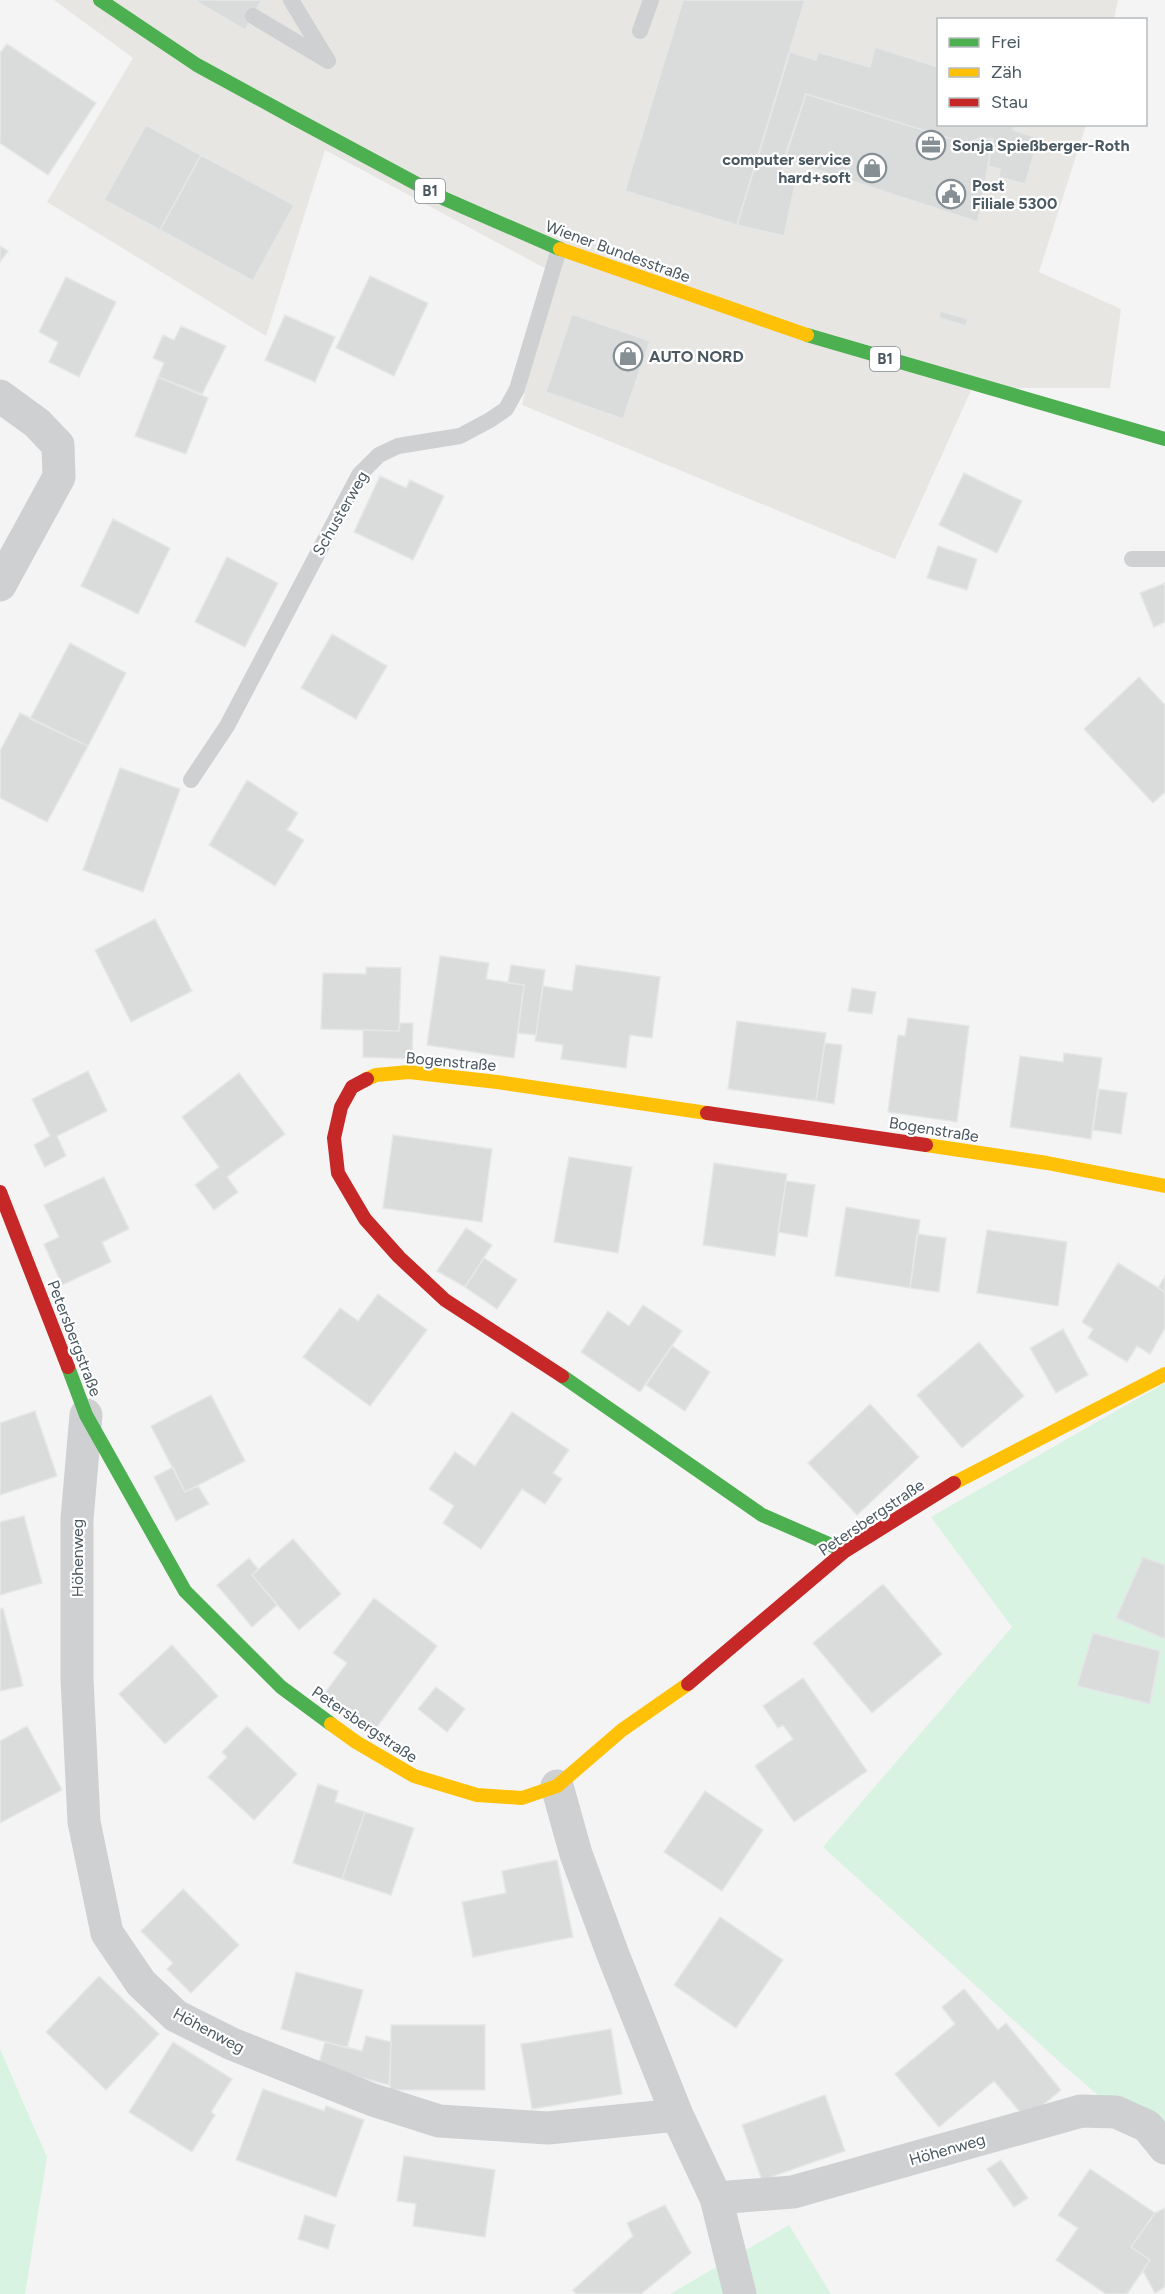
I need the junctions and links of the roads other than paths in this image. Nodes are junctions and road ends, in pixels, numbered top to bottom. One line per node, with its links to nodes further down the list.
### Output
1 (100, 0): 6 (street, Wiener Bundesstraße / B1)
2 (291, 0): 4 (lane)
3 (651, 0): 5 (lane)
4 (253, 16)
5 (640, 31)
6 (559, 249): 8 (street, Wiener Bundesstraße / B1); 12 (lane, Schusterweg)
7 (0, 396): 11 (street)
8 (1165, 439)
9 (1165, 559): 10 (lane)
10 (1132, 560)
11 (0, 585)
12 (191, 780)
13 (1165, 1186): 17 (street, Bogenstraße)
14 (0, 1192): 16 (street, Petersbergstraße)
15 (1165, 1374): 17 (street, Petersbergstraße)
16 (86, 1414): 18 (street, Petersbergstraße); 19 (street, Höhenweg)
17 (845, 1551): 18 (street, Petersbergstraße)
18 (557, 1786): 19 (street)
19 (677, 2115): 21 (street)
20 (1165, 2148): 21 (street, Höhenweg)
21 (716, 2198): 22 (street)
22 (740, 2294)

